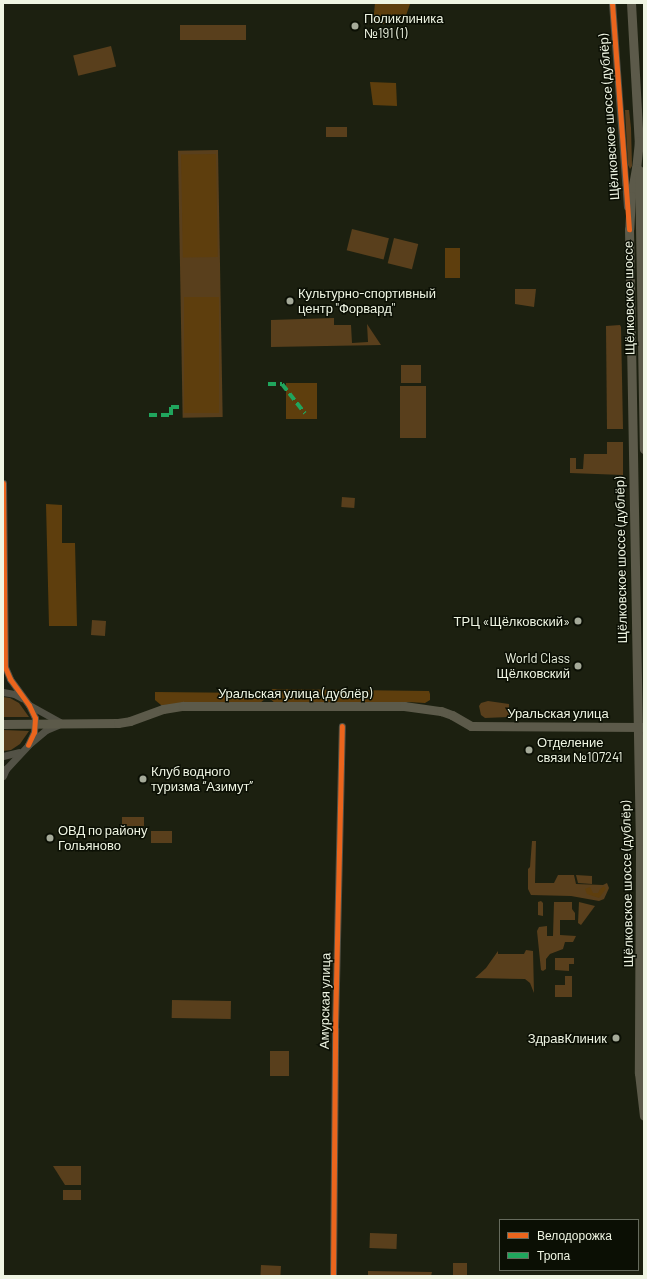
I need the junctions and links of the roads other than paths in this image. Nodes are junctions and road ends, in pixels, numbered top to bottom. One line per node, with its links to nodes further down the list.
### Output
1 (612, 3): 4 (street, Щёлковское шоссе (дублёр))
2 (631, 3): 3 (main road, Щёлковское шоссе)
3 (639, 141): 4 (main road); 5 (main road, Щёлковское шоссе)
4 (629, 229): 9 (main road, Щёлковское шоссе (дублёр))
5 (644, 449)
6 (3, 483): 7 (street)
7 (5, 657): 8 (street); 12 (street)
8 (3, 671)
9 (637, 674): 10 (main road); 18 (main road, Щёлковское шоссе (дублёр))
10 (644, 686)
11 (3, 692): 12 (street)
12 (28, 704): 13 (street); 14 (street)
13 (36, 723): 14 (main road); 15 (main road); 19 (street)
14 (66, 723): 17 (main road, Уральская улица (дублёр)); 19 (street)
15 (3, 724)
16 (342, 726): 23 (street, Амурская улица)
17 (471, 726): 18 (main road, Уральская улица)
18 (641, 727): 22 (main road, Щёлковское шоссе (дублёр))
19 (26, 747): 20 (street); 21 (street)
20 (3, 756)
21 (3, 776)
22 (644, 1116)
23 (333, 1276)

